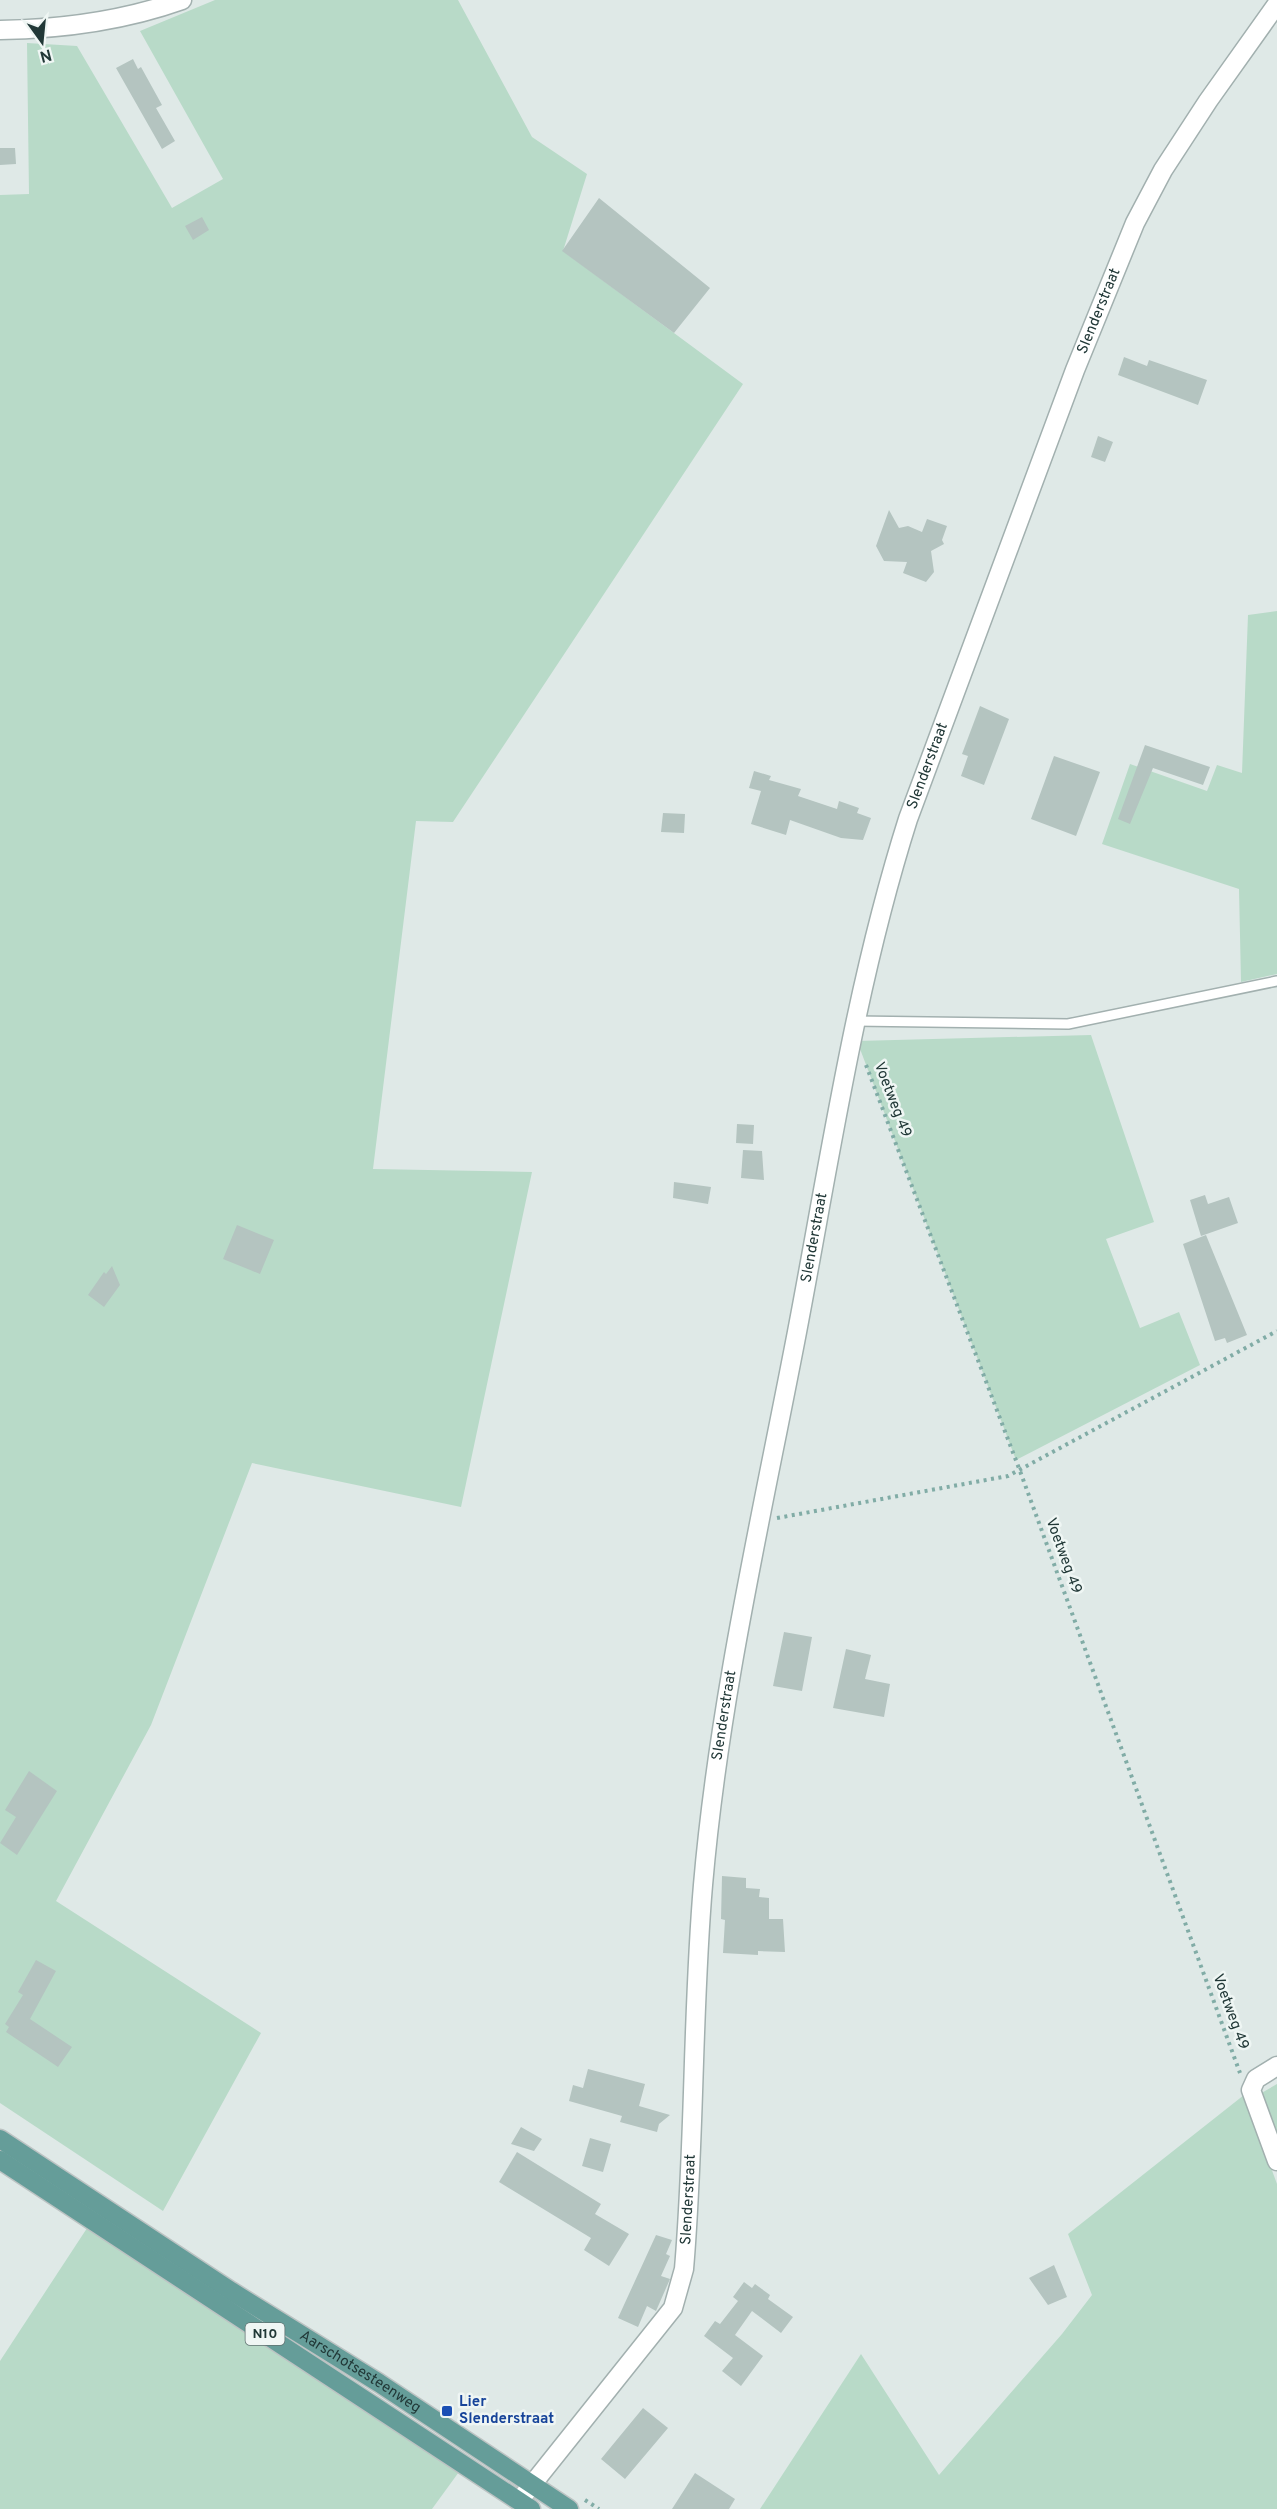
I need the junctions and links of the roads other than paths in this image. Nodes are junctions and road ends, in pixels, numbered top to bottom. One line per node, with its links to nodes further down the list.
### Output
1 (182, 0): 3 (street)
2 (1277, 4): 5 (street, Slenderstraat)
3 (0, 30)
4 (1277, 981): 5 (lane)
5 (855, 1021): 10 (street, Slenderstraat)
6 (1277, 2066): 9 (street)
7 (0, 2139): 10 (main road, Aarschotsesteenweg / N10)
8 (0, 2160): 11 (main road, Aarschotsesteenweg / N10)
9 (1277, 2161)
10 (532, 2485): 11 (street, Slenderstraat); 12 (main road, Aarschotsesteenweg / N10)
11 (525, 2505)
12 (569, 2509)

